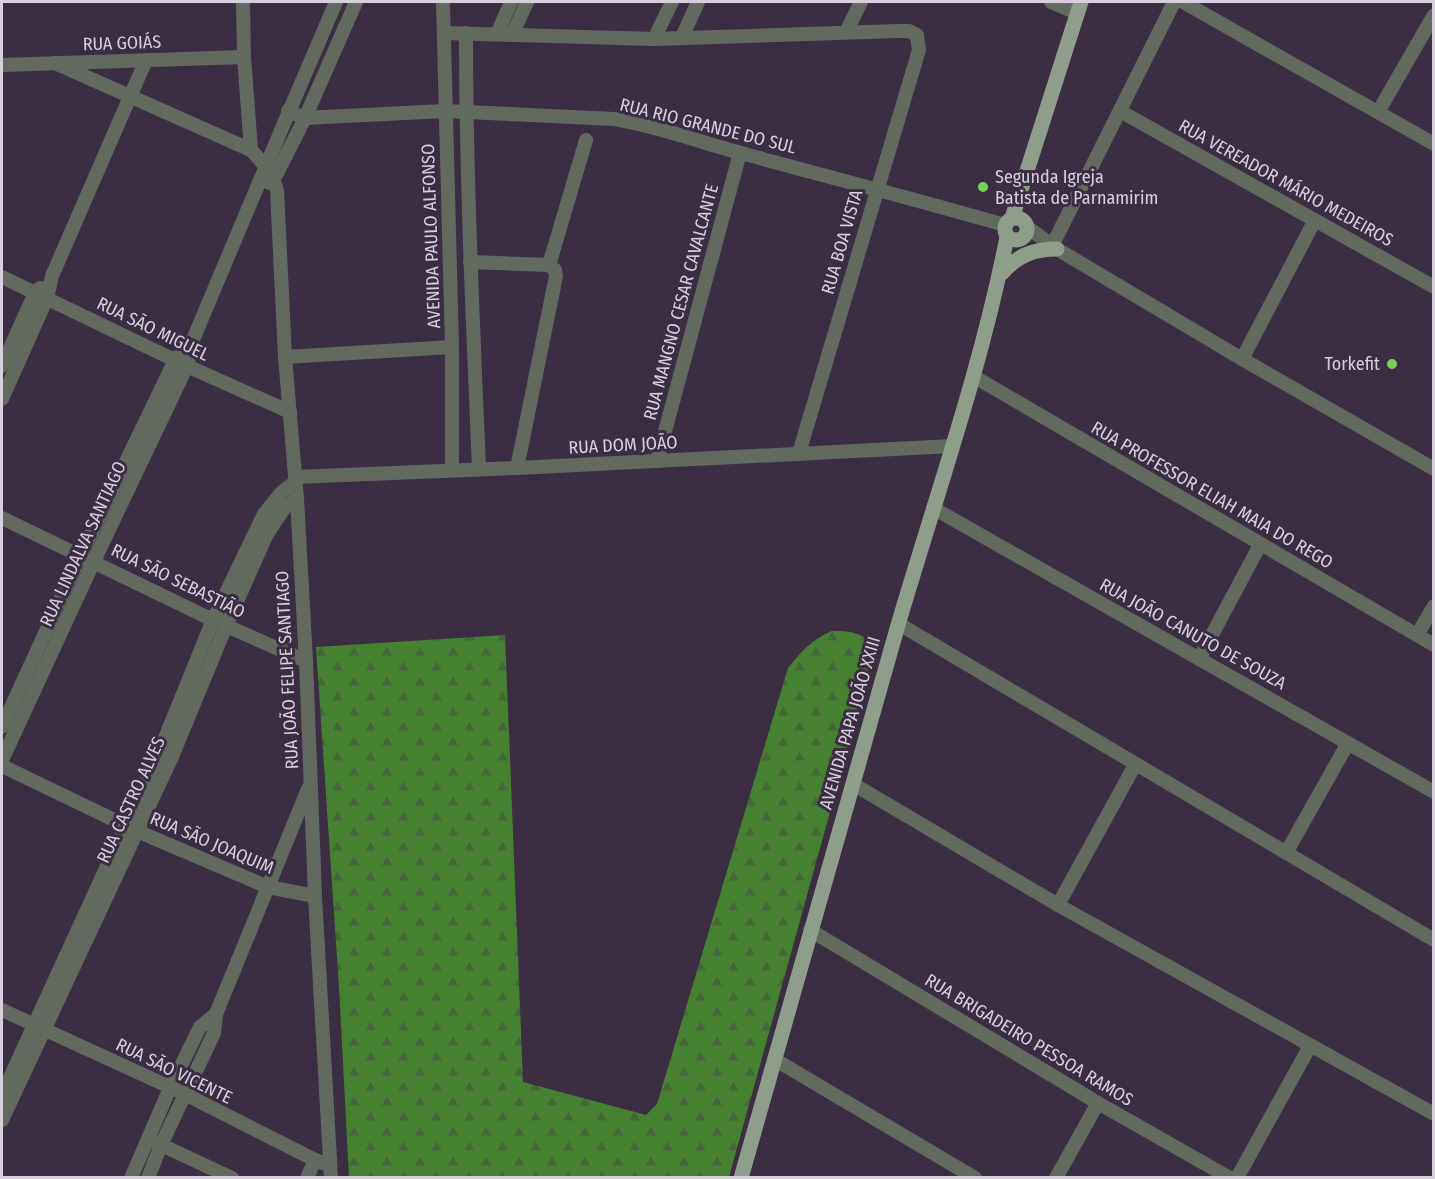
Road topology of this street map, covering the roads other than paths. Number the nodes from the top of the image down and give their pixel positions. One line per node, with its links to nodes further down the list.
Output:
1 (243, 2): 22 (street)
2 (336, 2): 27 (street, RUA LINDALVA SANTIAGO)
3 (356, 2): 32 (street, RUA LINDALVA SANTIAGO)
4 (443, 2): 16 (street, AVENIDA PAULO ALFONSO)
5 (511, 2): 18 (street)
6 (527, 2): 19 (street)
7 (672, 2): 21 (street)
8 (698, 2): 20 (street)
9 (861, 2): 15 (street)
10 (1051, 2): 13 (street)
11 (1174, 2): 30 (street)
12 (1183, 2): 31 (street)
13 (1079, 7): 42 (main road, AVENIDA PAPA JOÃO XXIII)
14 (1434, 15): 31 (street)
15 (846, 32): 20 (street); 39 (street, RUA BOA VISTA)
16 (444, 33): 17 (street); 28 (street, AVENIDA PAULO ALFONSO)
17 (466, 33): 18 (street); 29 (street)
18 (497, 34): 19 (street)
19 (512, 35): 21 (street)
20 (682, 38): 21 (street)
21 (654, 39)
22 (244, 57): 23 (street, RUA GOIÁS); 35 (street)
23 (146, 60): 24 (street, RUA GOIÁS); 26 (street)
24 (55, 63): 25 (street, RUA GOIÁS); 26 (street)
25 (2, 65)
26 (131, 96): 35 (street); 49 (street)
27 (288, 111): 32 (street, RUA RIO GRANDE DO SUL); 37 (street, RUA LINDALVA SANTIAGO)
28 (445, 111): 29 (street, RUA RIO GRANDE DO SUL); 32 (street, RUA RIO GRANDE DO SUL); 50 (street, AVENIDA PAULO ALFONSO)
29 (466, 111): 36 (street, RUA RIO GRANDE DO SUL); 44 (street)
30 (1120, 111): 41 (street, RUA VEREADOR MÁRIO MEDEIROS); 43 (street)
31 (1378, 112): 34 (street)
32 (305, 118): 38 (street, RUA LINDALVA SANTIAGO)
33 (586, 140): 45 (street)
34 (1434, 144)
35 (251, 150): 37 (street, RUA JOÃO FELIPE SANTIAGO)
36 (740, 153): 39 (street, RUA RIO GRANDE DO SUL); 60 (street, RUA MANGNO CESAR CAVALCANTE)
37 (265, 164): 38 (street, RUA JOÃO FELIPE SANTIAGO); 40 (street, RUA LINDALVA SANTIAGO)
38 (274, 178): 40 (street, RUA LINDALVA SANTIAGO); 51 (street, RUA JOÃO FELIPE SANTIAGO)
39 (877, 188): 42 (street, RUA RIO GRANDE DO SUL); 59 (street, RUA BOA VISTA)
40 (255, 196): 53 (street, RUA LINDALVA SANTIAGO)
41 (1315, 220): 48 (street, RUA VEREADOR MÁRIO MEDEIROS); 52 (street)
42 (1017, 229): 43 (street, RUA RIO GRANDE DO SUL); 47 (main road, AVENIDA PAPA JOÃO XXIII)
43 (1054, 247): 47 (main road); 52 (street, RUA RIO GRANDE DO SUL)
44 (470, 262): 45 (street); 62 (street)
45 (549, 266): 61 (street)
46 (2, 277): 49 (street, RUA SÃO MIGUEL)
47 (1000, 277): 55 (main road, AVENIDA PAPA JOÃO XXIII)
48 (1434, 287)
49 (41, 296): 53 (street, RUA SÃO MIGUEL); 54 (street); 56 (street)
50 (452, 347): 51 (street); 64 (street, AVENIDA PAULO ALFONSO)
51 (285, 357): 57 (street, RUA JOÃO FELIPE SANTIAGO)
52 (1242, 358): 63 (street, RUA RIO GRANDE DO SUL)
53 (181, 363): 57 (street, RUA SÃO MIGUEL); 70 (street, RUA LINDALVA SANTIAGO)
54 (2, 366)
55 (973, 376): 58 (main road, AVENIDA PAPA JOÃO XXIII); 69 (street, RUA PROFESSOR ELIAH MAIA DO REGO)
56 (2, 399)
57 (290, 412): 65 (street, RUA JOÃO FELIPE SANTIAGO)
58 (953, 446): 59 (street, RUA DOM JOÃO); 67 (main road, AVENIDA PAPA JOÃO XXIII)
59 (799, 453): 60 (street, RUA DOM JOÃO)
60 (657, 461): 61 (street, RUA DOM JOÃO)
61 (517, 468): 62 (street, RUA DOM JOÃO)
62 (479, 469): 64 (street, RUA DOM JOÃO)
63 (1434, 469)
64 (452, 470): 65 (street, RUA DOM JOÃO)
65 (295, 479): 66 (street, RUA JOÃO FELIPE SANTIAGO); 72 (street, RUA CASTRO ALVES)
66 (297, 499): 72 (street, RUA CASTRO ALVES); 77 (street, RUA JOÃO FELIPE SANTIAGO)
67 (933, 508): 73 (main road, AVENIDA PAPA JOÃO XXIII); 76 (street, RUA JOÃO CANUTO DE SOUZA)
68 (2, 518): 70 (street, RUA SÃO SEBASTIÃO)
69 (1260, 545): 74 (street, RUA PROFESSOR ELIAH MAIA DO REGO); 76 (street)
70 (87, 558): 72 (street, RUA SÃO SEBASTIÃO); 78 (street, RUA LINDALVA SANTIAGO); 80 (street, RUA LINDALVA SANTIAGO)
71 (1434, 606): 74 (street)
72 (220, 623): 77 (street, RUA SÃO SEBASTIÃO); 86 (street, RUA CASTRO ALVES)
73 (899, 624): 81 (street); 84 (main road, AVENIDA PAPA JOÃO XXIII)
74 (1417, 635): 75 (street, RUA PROFESSOR ELIAH MAIA DO REGO)
75 (1434, 645)
76 (1199, 659): 79 (street, RUA JOÃO CANUTO DE SOUZA)
77 (306, 661): 83 (street, RUA JOÃO FELIPE SANTIAGO)
78 (2, 727)
79 (1348, 743): 85 (street, RUA JOÃO CANUTO DE SOUZA); 87 (street)
80 (2, 760)
81 (1135, 765): 87 (street); 90 (street)
82 (2, 766): 86 (street, RUA SÃO JOAQUIM)
83 (310, 783): 88 (street); 89 (street, RUA JOÃO FELIPE SANTIAGO)
84 (852, 784): 90 (street); 91 (main road, AVENIDA PAPA JOÃO XXIII)
85 (1434, 792)
86 (132, 828): 88 (street, RUA SÃO JOAQUIM); 95 (street, RUA CASTRO ALVES)
87 (1286, 853): 92 (street)
88 (268, 887): 89 (street, RUA SÃO JOAQUIM); 94 (street)
89 (315, 896): 107 (street, RUA JOÃO FELIPE SANTIAGO)
90 (1058, 906): 96 (street)
91 (810, 930): 97 (main road, AVENIDA PAPA JOÃO XXIII); 101 (street, RUA BRIGADEIRO PESSOA RAMOS)
92 (1434, 940)
93 (2, 1010): 95 (street, RUA SÃO VICENTE)
94 (216, 1014): 98 (street); 99 (street)
95 (38, 1027): 98 (street, RUA SÃO VICENTE); 100 (street, RUA CASTRO ALVES)
96 (1310, 1046): 102 (street); 116 (street)
97 (774, 1059): 112 (main road, AVENIDA PAPA JOÃO XXIII); 113 (street)
98 (170, 1088): 99 (street, RUA SÃO VICENTE); 104 (street)
99 (185, 1094): 105 (street); 106 (street, RUA SÃO VICENTE)
100 (5, 1097): 103 (street, RUA CASTRO ALVES)
101 (1098, 1103): 114 (street); 115 (street, RUA BRIGADEIRO PESSOA RAMOS)
102 (1434, 1114)
103 (2, 1120)
104 (147, 1139): 105 (street); 108 (street)
105 (161, 1145): 109 (street); 110 (street)
106 (315, 1160): 107 (street, RUA SÃO VICENTE); 111 (street)
107 (330, 1172)
108 (131, 1178)
109 (148, 1178)
110 (232, 1178)
111 (307, 1178)
112 (741, 1178)
113 (975, 1178)
114 (1056, 1178)
115 (1230, 1178)
116 (1237, 1178)

